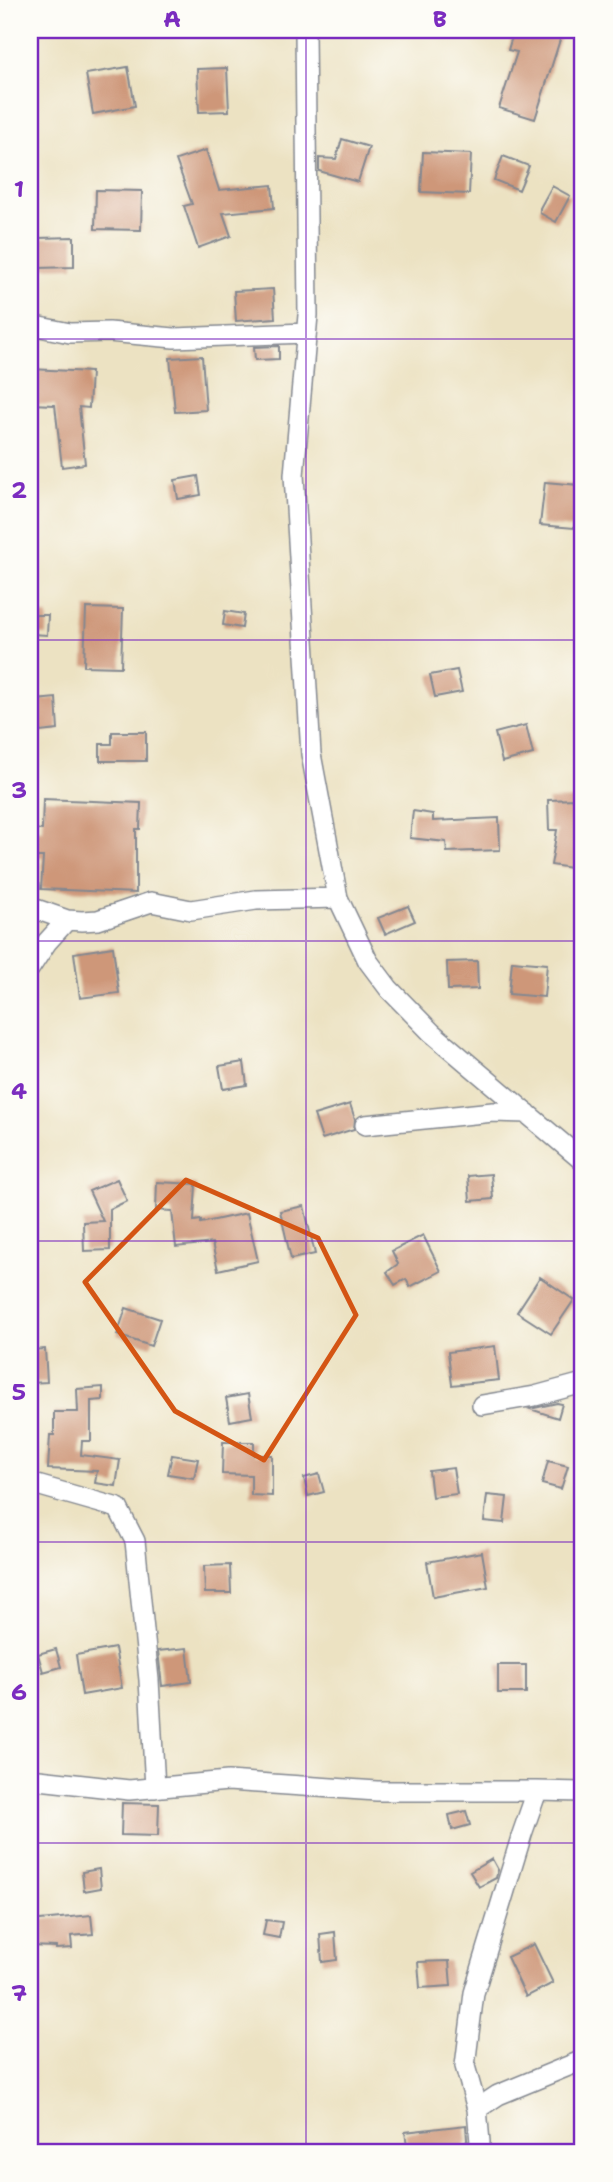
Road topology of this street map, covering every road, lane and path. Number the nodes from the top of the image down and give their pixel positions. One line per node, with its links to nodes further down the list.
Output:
1 (305, 30): 3 (street)
2 (30, 324): 3 (street)
3 (306, 333): 4 (street)
4 (338, 898): 6 (street); 8 (street)
5 (30, 907): 6 (street)
6 (67, 920): 7 (street)
7 (30, 968)
8 (527, 1113): 9 (street); 10 (street)
9 (365, 1125)
10 (583, 1161)
11 (583, 1383): 12 (street)
12 (482, 1405)
13 (30, 1483): 15 (street)
14 (30, 1779): 15 (street)
15 (155, 1788): 16 (street)
16 (537, 1791): 17 (street); 19 (street)
17 (583, 1792)
18 (583, 2060): 19 (street)
19 (477, 2109): 20 (street)
20 (474, 2152)

